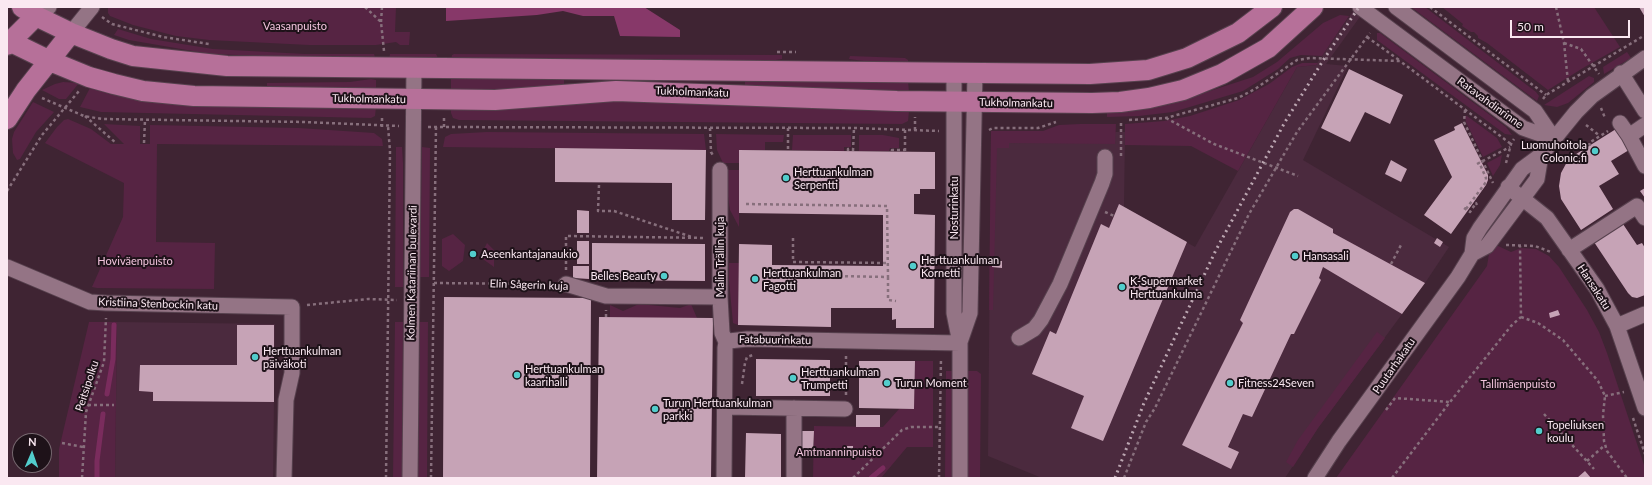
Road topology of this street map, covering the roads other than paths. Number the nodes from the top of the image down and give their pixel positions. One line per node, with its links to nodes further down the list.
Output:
1 (92, 7): 7 (street)
2 (1272, 7): 13 (main road, Tukholmankatu)
3 (1313, 7): 17 (main road, Tukholmankatu)
4 (1360, 7): 23 (street, Ratavahdinrinne)
5 (1396, 7): 23 (street, Ratavahdinrinne)
6 (36, 10): 7 (main road, Tukholmankatu); 8 (main road)
7 (71, 33): 10 (main road); 11 (main road, Tukholmankatu)
8 (8, 42): 10 (main road, Tukholmankatu)
9 (1645, 58): 14 (street, Puutarhakatu)
10 (50, 61): 15 (main road, Tukholmankatu); 19 (main road)
11 (414, 67): 12 (main road, Tukholmankatu); 15 (street, Kolmen Katariinan bulevardi)
12 (954, 73): 13 (main road, Tukholmankatu); 16 (street, Nosturinkatu)
13 (975, 73): 17 (street, Nosturinkatu)
14 (1621, 73): 18 (street); 23 (street, Puutarhakatu)
15 (414, 100): 16 (main road, Tukholmankatu); 46 (street, Kolmen Katariinan bulevardi)
16 (953, 102): 17 (main road, Tukholmankatu); 40 (street, Nosturinkatu)
17 (974, 102): 40 (street, Nosturinkatu)
18 (1645, 110)
19 (7, 119)
20 (1620, 123): 22 (street)
21 (1645, 125): 22 (street)
22 (1629, 136): 26 (street)
23 (1554, 139): 24 (street, Puutarhakatu)
24 (1541, 155): 28 (street, Puutarhakatu); 29 (street, Puutarhakatu)
25 (1105, 157): 38 (street)
26 (1645, 166)
27 (720, 170): 35 (street, Malin Trällin kuja)
28 (1502, 188): 29 (street, Hansakatu); 32 (street, Puutarhakatu)
29 (1522, 198): 31 (street, Hansakatu); 32 (street, Puutarhakatu)
30 (1645, 218): 31 (street)
31 (1569, 250): 37 (street, Hansakatu)
32 (1472, 254): 50 (street, Puutarhakatu)
33 (7, 267): 45 (street, Kristiina Stenbockin katu)
34 (566, 284): 35 (street, Elin Sågerin kuja)
35 (720, 297): 39 (street, Malin Trällin kuja)
36 (1645, 314): 37 (street)
37 (1617, 326): 44 (street, Hansakatu)
38 (1019, 338)
39 (726, 342): 40 (street, Fatabuurinkatu); 41 (street, Fatabuurinkatu)
40 (960, 343): 49 (street, Nosturinkatu)
41 (724, 407): 42 (street); 47 (street, Fatabuurinkatu)
42 (794, 408): 43 (street); 48 (street)
43 (845, 409)
44 (1638, 410)
45 (284, 478)
46 (410, 478)
47 (724, 478)
48 (794, 478)
49 (960, 478)
50 (1315, 478)

